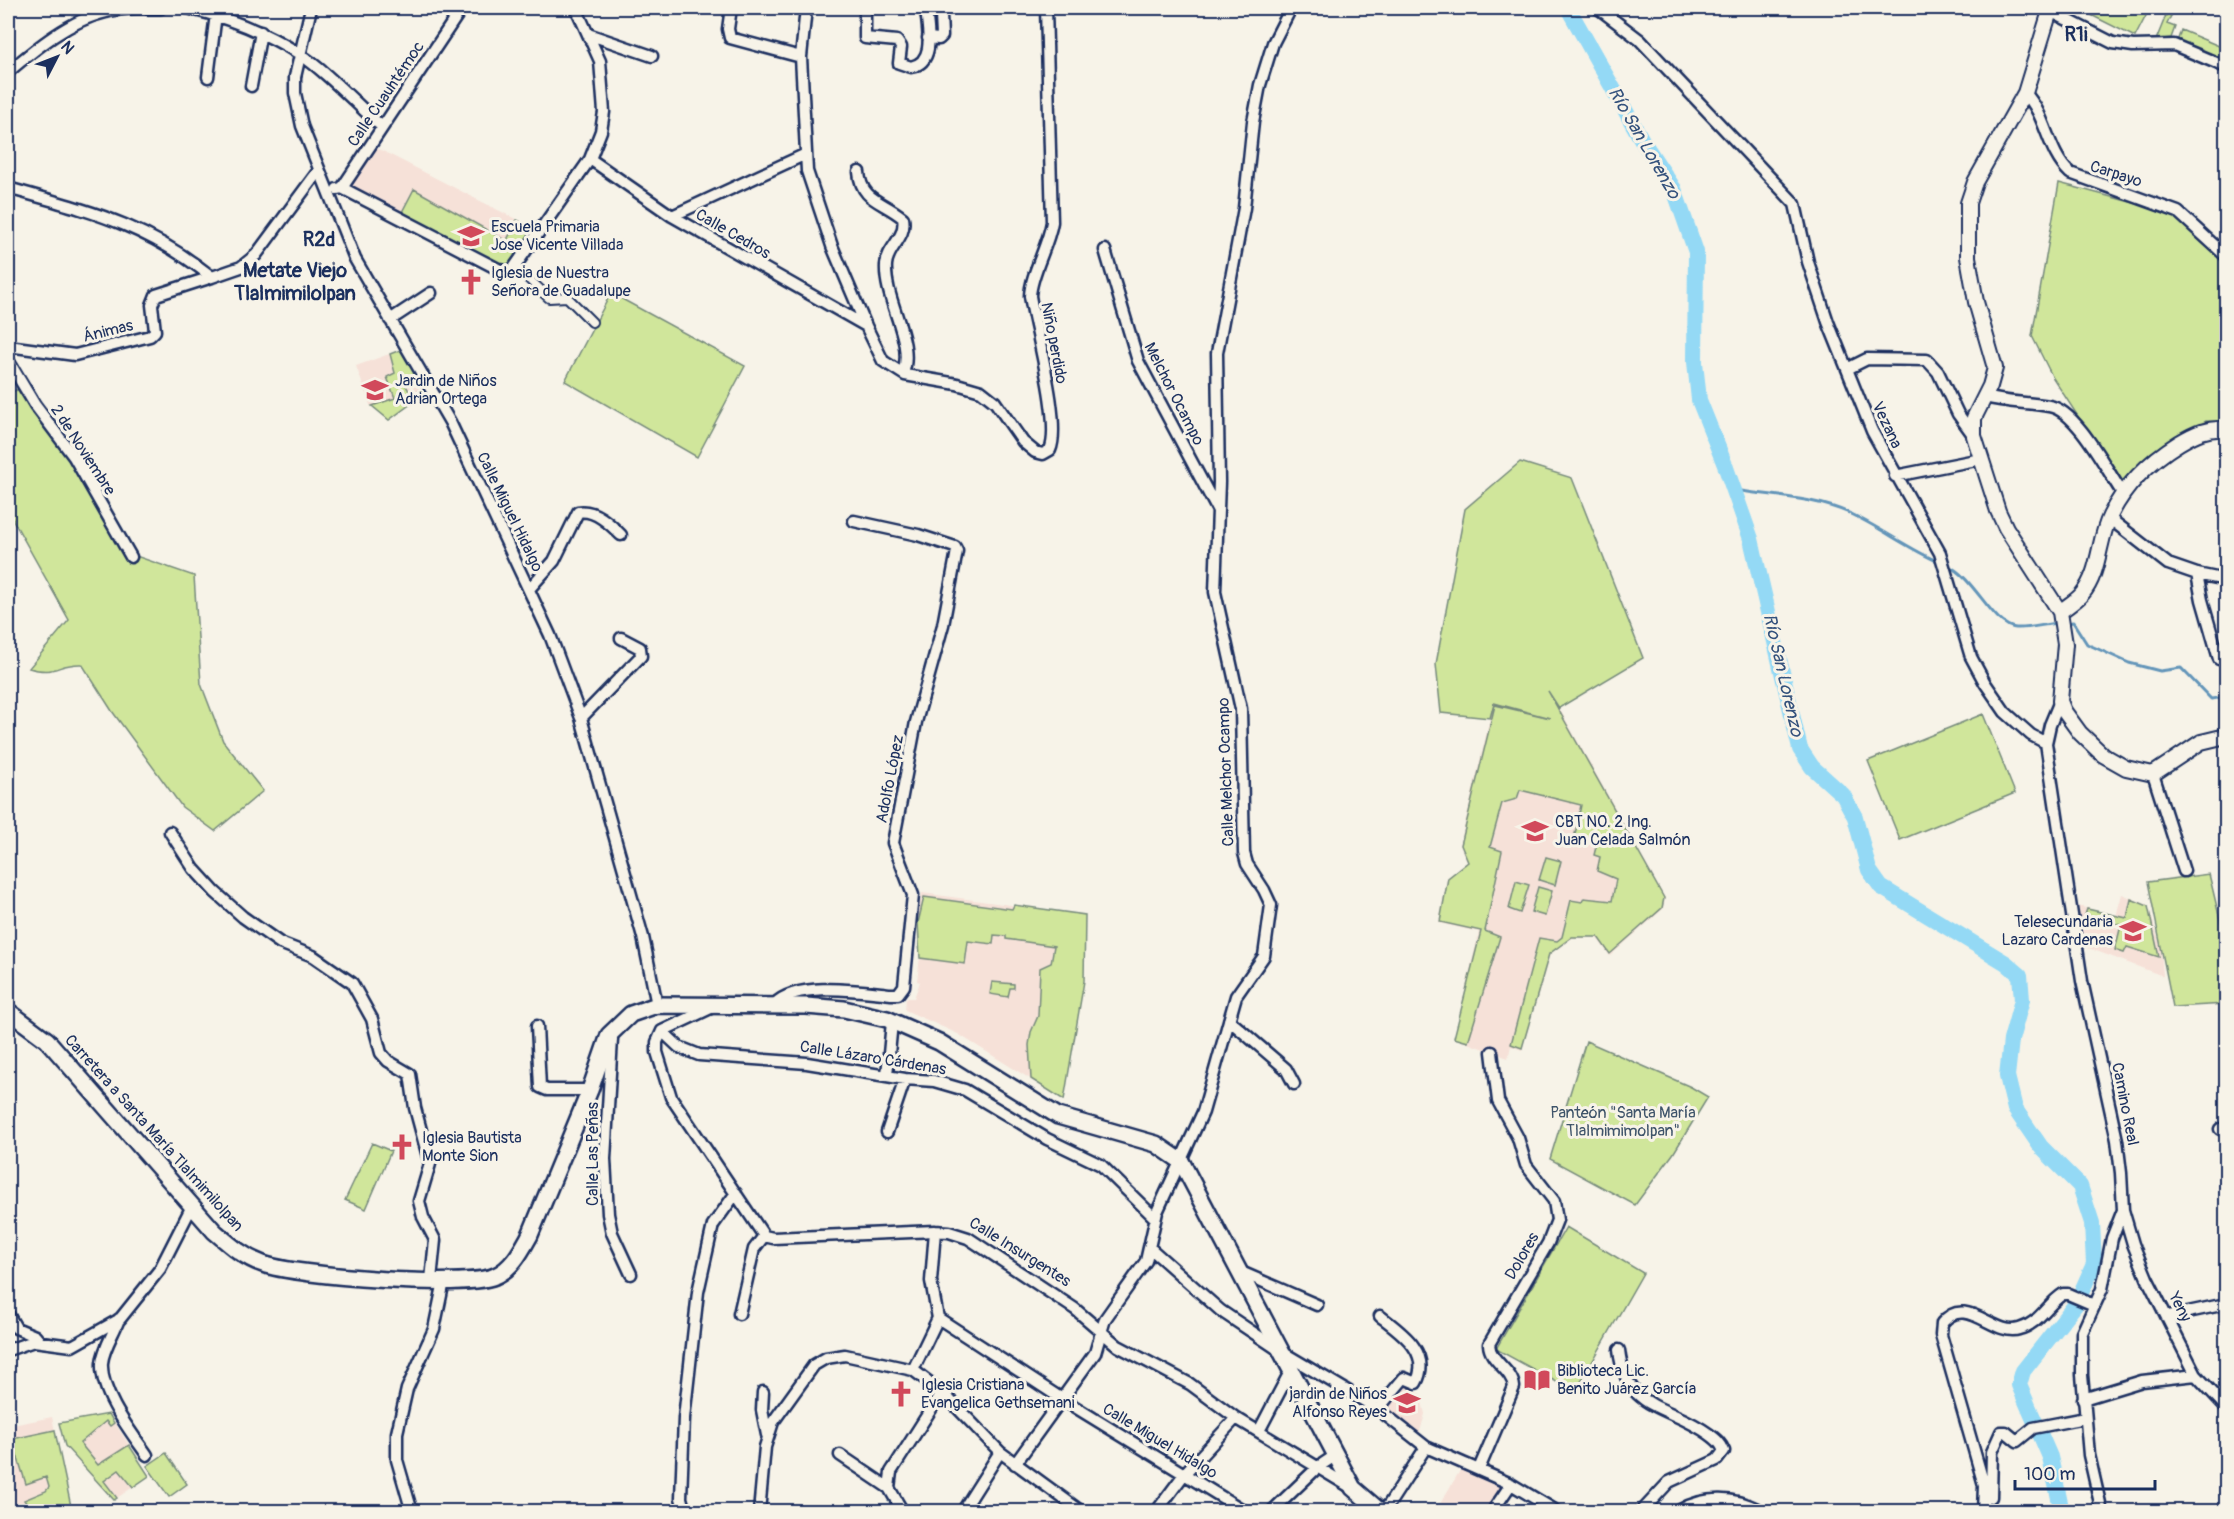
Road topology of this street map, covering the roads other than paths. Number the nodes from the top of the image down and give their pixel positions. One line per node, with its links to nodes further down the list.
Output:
1 (161, 8): 23 (street)
2 (187, 8): 15 (street)
3 (311, 8): 19 (street, Calle Miguel Hidalgo)
4 (462, 8): 27 (street, Calle Cuauhtémoc)
5 (576, 8): 17 (street)
6 (731, 8): 21 (street)
7 (806, 8): 21 (street)
8 (865, 8): 18 (street)
9 (926, 8): 18 (street)
10 (951, 8): 18 (street)
11 (1046, 8): 47 (street, Niño perdido)
12 (1291, 8): 54 (street, Calle Melchor Ocampo)
13 (1598, 8): 46 (street, Vezana)
14 (2048, 9): 22 (street); 26 (street)
15 (216, 14): 16 (street); 24 (street)
16 (261, 32): 19 (street); 25 (street)
17 (588, 34): 20 (street); 29 (street)
18 (927, 38)
19 (300, 54): 27 (street); 30 (street, Calle Miguel Hidalgo)
20 (652, 56)
21 (801, 57): 28 (street)
22 (2226, 67)
23 (8, 72)
24 (208, 77)
25 (251, 86)
26 (2025, 93): 37 (street, Carpayo); 48 (street)
27 (381, 126): 33 (street, Calle Cuauhtémoc)
28 (806, 154): 35 (street); 43 (street)
29 (590, 159): 35 (street, Calle Cedros); 38 (street)
30 (319, 170): 34 (street, Calle Miguel Hidalgo); 39 (street)
31 (859, 172): 47 (street)
32 (8, 188): 39 (street)
33 (342, 188): 34 (street); 38 (street)
34 (330, 191): 41 (street, Calle Miguel Hidalgo)
35 (672, 216): 43 (street, Calle Cedros)
36 (1105, 250): 54 (street, Melchor Ocampo)
37 (2226, 256)
38 (514, 269): 42 (street)
39 (212, 276): 44 (street, Ánimas)
40 (431, 293): 41 (street)
41 (390, 321): 61 (street, Calle Miguel Hidalgo)
42 (592, 322)
43 (866, 326): 47 (street, Niño perdido)
44 (8, 346)
45 (8, 360): 58 (street, 2 de Noviembre)
46 (1847, 369): 50 (street); 52 (street, Vezana)
47 (903, 373)
48 (1985, 397): 50 (street); 53 (street)
49 (2226, 429): 53 (street)
50 (1974, 436): 51 (street)
51 (1981, 459): 52 (street); 62 (street)
52 (1895, 476): 68 (street, Vezana)
53 (2123, 494): 55 (street)
54 (1218, 511): 76 (street, Calle Melchor Ocampo)
55 (2109, 518): 59 (street); 62 (street)
56 (854, 521): 72 (street, Adolfo López)
57 (621, 535): 61 (street)
58 (131, 557)
59 (2197, 574): 60 (street); 64 (street)
60 (2226, 580)
61 (530, 588): 66 (street, Calle Miguel Hidalgo)
62 (2061, 615): 65 (street)
63 (621, 638): 66 (street)
64 (2218, 658)
65 (2060, 701): 68 (street, Camino Real); 69 (street)
66 (581, 718): 73 (street, Calle Miguel Hidalgo)
67 (2226, 736): 69 (street)
68 (2046, 743): 90 (street, Camino Real)
69 (2153, 774): 71 (street)
70 (170, 832): 97 (street)
71 (2184, 871)
72 (775, 1004): 74 (main road, Carretera a Santa María Tlalmimilolpan); 77 (main road, Carretera a Santa María Tlalmimilolpan)
73 (657, 1005): 74 (main road, Carretera a Santa María Tlalmimilolpan); 79 (main road, Carretera a Santa María Tlalmimilolpan)
74 (716, 1006): 80 (street)
75 (8, 1011): 89 (main road, Carretera a Santa María Tlalmimilolpan)
76 (1229, 1020): 84 (street); 87 (street, Calle Melchor Ocampo)
77 (892, 1022): 82 (street); 87 (main road, Carretera a Santa María Tlalmimilolpan)
78 (537, 1026): 85 (street)
79 (613, 1030): 85 (main road, Carretera a Santa María Tlalmimilolpan); 96 (street, Calle Las Peñas)
80 (662, 1031): 82 (street, Calle Lázaro Cárdenas); 88 (street)
81 (1492, 1052): 132 (street, Dolores)
82 (887, 1075): 83 (street, Calle Lázaro Cárdenas)
83 (905, 1079): 86 (street); 91 (street, Calle Lázaro Cárdenas)
84 (1294, 1084)
85 (590, 1090): 97 (main road, Carretera a Santa María Tlalmimilolpan)
86 (887, 1132)
87 (1181, 1161): 91 (street, Calle Melchor Ocampo); 95 (main road, Carretera a Santa María Tlalmimilolpan)
88 (736, 1192): 93 (street); 138 (street)
89 (192, 1206): 97 (main road, Carretera a Santa María Tlalmimilolpan); 106 (street)
90 (2123, 1210): 100 (street, Camino Real); 104 (street, Yeny)
91 (1155, 1218): 94 (street, Calle Melchor Ocampo)
92 (935, 1232): 93 (street, Calle Insurgentes); 105 (street); 107 (street, Calle Insurgentes)
93 (764, 1236): 102 (street)
94 (1150, 1248): 107 (street, Calle Melchor Ocampo); 111 (street)
95 (1241, 1272): 99 (street); 111 (main road, Carretera a Santa María Tlalmimilolpan)
96 (631, 1274)
97 (437, 1280): 137 (street)
98 (2226, 1304): 104 (street)
99 (1317, 1305)
100 (2094, 1305): 118 (street, Camino Real); 152 (street)
101 (8, 1314): 108 (street)
102 (739, 1314)
103 (1380, 1316): 120 (street)
104 (2169, 1316): 114 (street, Yeny)
105 (938, 1318): 112 (street); 117 (street, Calle Miguel Hidalgo)
106 (120, 1319): 108 (street); 127 (street)
107 (1101, 1332): 117 (street, Calle Melchor Ocampo); 121 (street, Calle Insurgentes)
108 (40, 1342): 109 (street)
109 (8, 1350)
110 (1619, 1350): 149 (street)
111 (1282, 1352): 113 (main road, Carretera a Santa María Tlalmimilolpan); 120 (street)
112 (913, 1370): 116 (street); 124 (street)
113 (1292, 1370): 123 (street); 129 (main road, Carretera a Santa María Tlalmimilolpan)
114 (2196, 1375): 118 (street); 119 (street, Yeny)
115 (763, 1392): 124 (street)
116 (942, 1392): 126 (street); 135 (street)
117 (1062, 1399): 130 (street, Calle Melchor Ocampo); 133 (street, Calle Miguel Hidalgo)
118 (2083, 1399): 122 (street, Camino Real)
119 (2226, 1407)
120 (1378, 1409): 125 (street)
121 (1236, 1418): 123 (street, Calle Insurgentes); 133 (street)
122 (2085, 1418): 153 (street); 154 (street, Camino Real)
123 (1259, 1431): 131 (street, Calle Insurgentes)
124 (768, 1435): 139 (street)
125 (1426, 1447): 132 (street); 146 (street)
126 (1000, 1452): 130 (street); 141 (street)
127 (147, 1455)
128 (840, 1455): 135 (street)
129 (1336, 1455): 131 (street); 136 (main road, Carretera a Santa María Tlalmimilolpan)
130 (1015, 1464): 142 (street)
131 (1318, 1467): 136 (street, Calle Insurgentes); 145 (street)
132 (1479, 1469): 134 (street)
133 (1185, 1473): 143 (street); 144 (street, Calle Miguel Hidalgo)
134 (1511, 1484): 147 (street); 148 (street)
135 (889, 1488): 140 (street)
136 (1353, 1488): 146 (main road, Calle Insurgentes)
137 (412, 1512)
138 (685, 1512)
139 (759, 1512)
140 (903, 1512)
141 (962, 1512)
142 (1082, 1512)
143 (1156, 1512)
144 (1246, 1512)
145 (1271, 1512)
146 (1383, 1512)
147 (1492, 1512)
148 (1558, 1512)
149 (1641, 1512)
150 (1682, 1512): 151 (main road)
151 (1758, 1512)
152 (1983, 1512)
153 (1988, 1512)
154 (2102, 1512)

